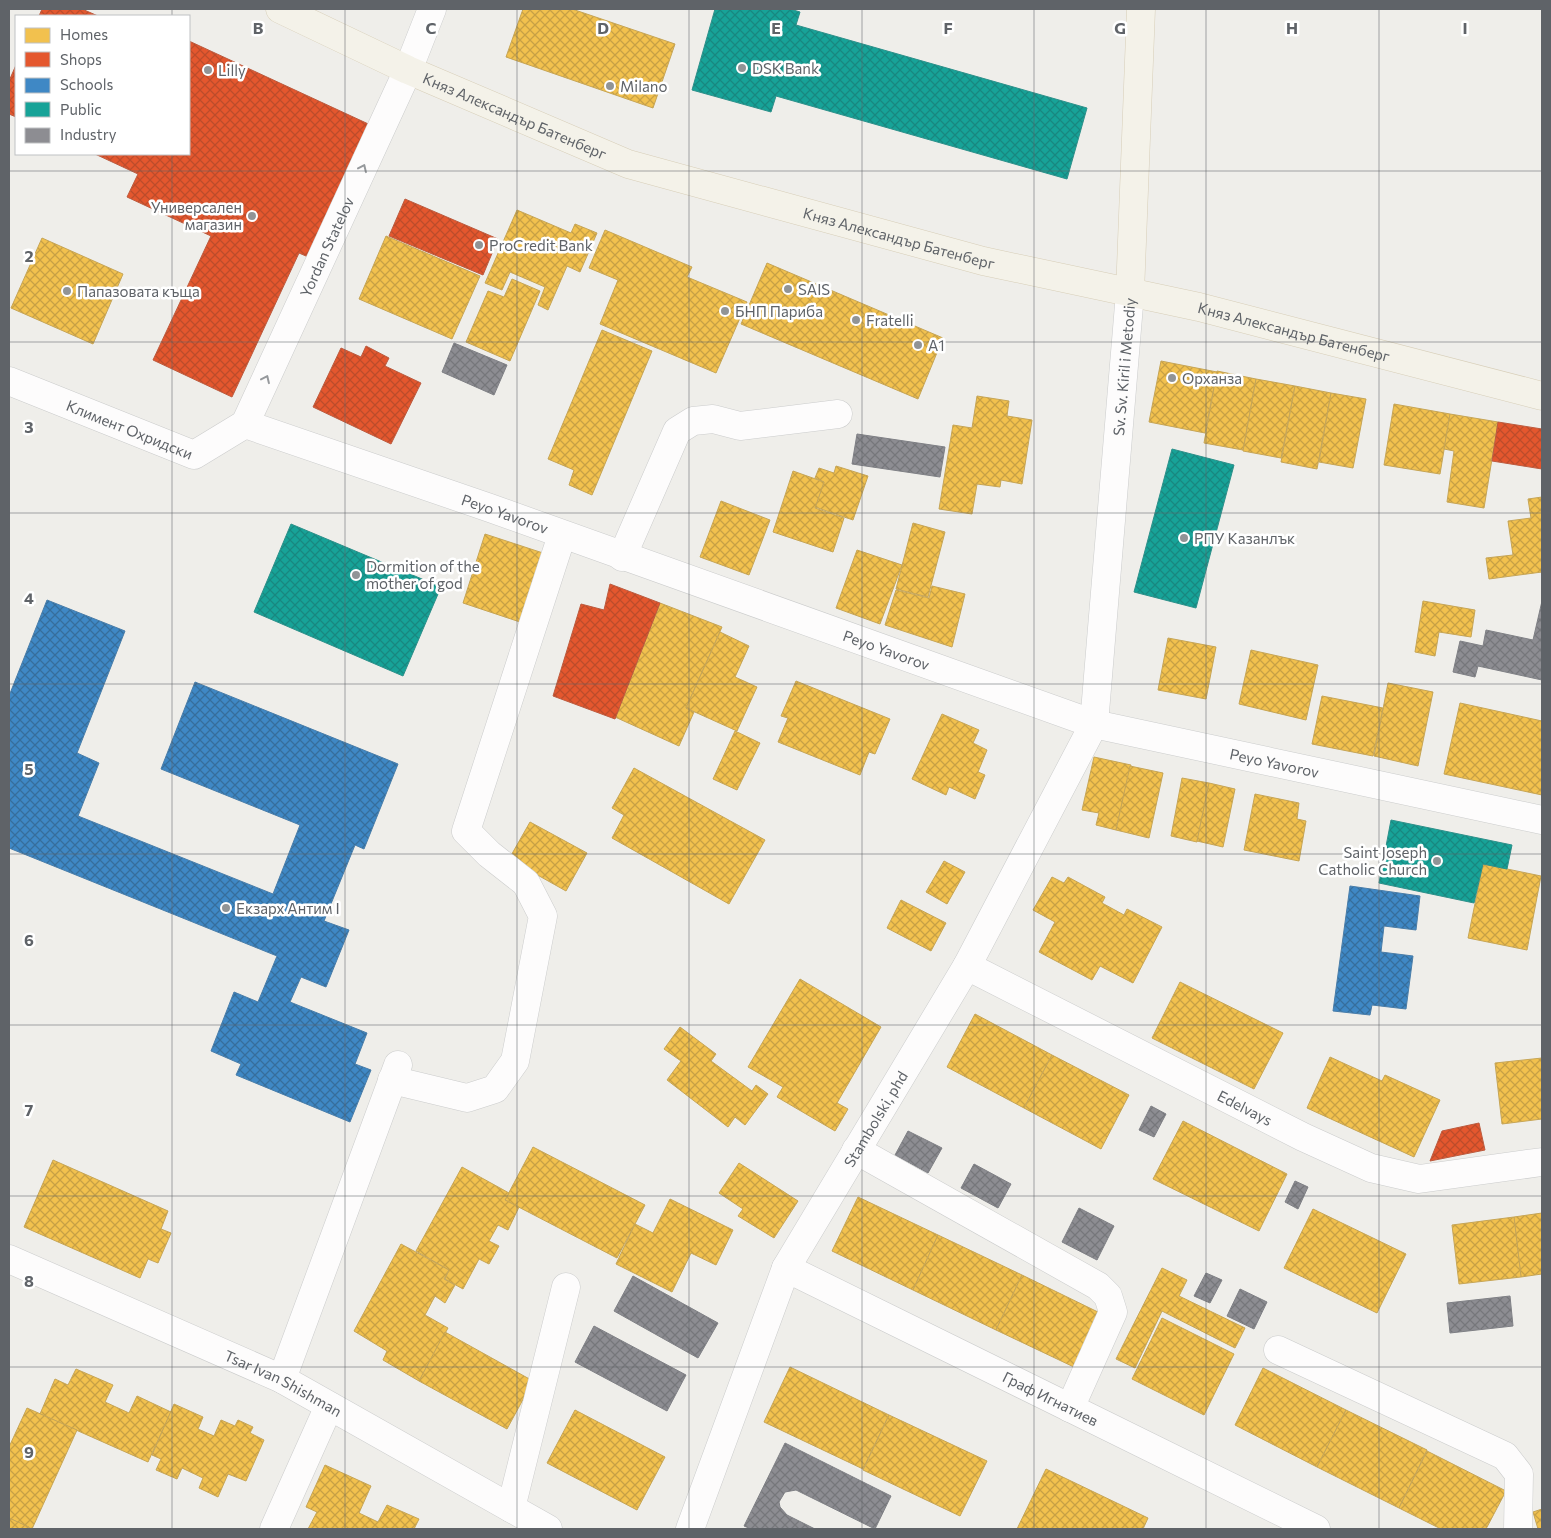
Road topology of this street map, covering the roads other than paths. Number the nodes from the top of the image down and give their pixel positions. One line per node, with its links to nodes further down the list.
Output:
1 (280, 9): 4 (main road, Княз Александър Батенберг)
2 (432, 9): 4 (street, Yordan Statelov)
3 (1141, 9): 5 (main road, Sv. Sv. Kiril i Metodiy)
4 (408, 70): 5 (main road, Княз Александър Батенберг); 9 (street, Yordan Statelov, one-way to 4)
5 (1130, 293): 7 (main road, Княз Александър Батенберг); 12 (street, Sv. Sv. Kiril i Metodiy)
6 (9, 380): 9 (street, Климент Охридски)
7 (1542, 396)
8 (838, 414): 11 (street)
9 (245, 424): 10 (street, Peyo Yavorov)
10 (562, 535): 11 (street, Peyo Yavorov); 21 (street)
11 (622, 557): 12 (street, Peyo Yavorov)
12 (1094, 724): 13 (street, Peyo Yavorov); 14 (street, Stambolski, phd)
13 (1542, 820)
14 (967, 966): 15 (street, Stambolski, phd); 16 (street, Edelvays)
15 (856, 1150): 18 (street, Stambolski, phd); 23 (street)
16 (1542, 1162)
17 (9, 1259): 21 (street, Tsar Ivan Shishman)
18 (786, 1268): 23 (street, Граф Игнатиев); 27 (street, Stambolski, phd)
19 (566, 1287): 24 (street)
20 (1278, 1350): 29 (street)
21 (282, 1379): 22 (street, Tsar Ivan Shishman)
22 (329, 1406): 24 (street, Tsar Ivan Shishman); 25 (street)
23 (1070, 1408): 28 (street, Граф Игнатиев)
24 (511, 1508): 26 (street, Tsar Ivan Shishman)
25 (274, 1529)
26 (548, 1529)
27 (690, 1529)
28 (1316, 1529)
29 (1518, 1529)

